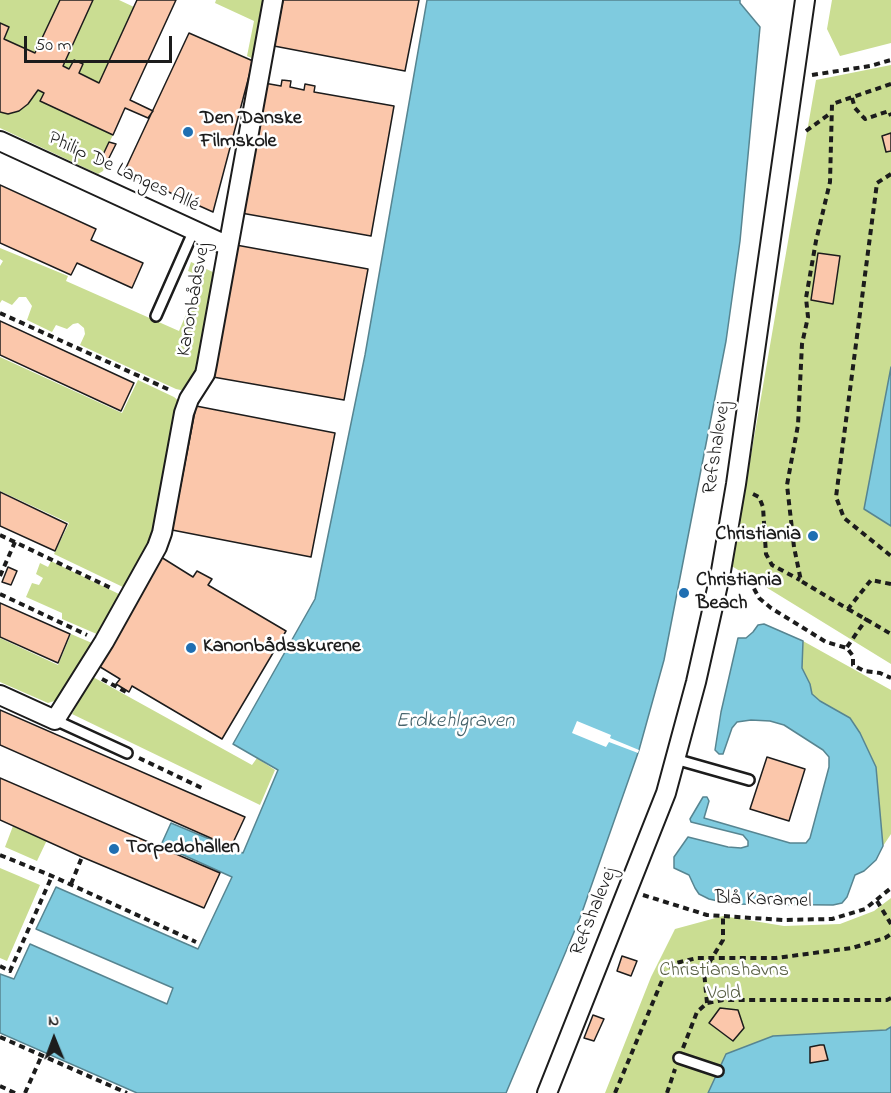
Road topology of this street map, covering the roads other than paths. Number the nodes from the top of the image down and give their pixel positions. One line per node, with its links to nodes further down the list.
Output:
1 (273, 0): 5 (street, Kanonbådsvej)
2 (805, 0): 10 (street, Refshalevej)
3 (0, 141): 4 (street, Philip De Langes Allé)
4 (194, 230): 5 (street, Philip De Langes Allé); 6 (lane)
5 (228, 246): 8 (street, Kanonbådsvej)
6 (156, 316)
7 (0, 695): 8 (street)
8 (55, 720): 9 (lane)
9 (127, 753)
10 (675, 759): 11 (lane); 14 (street, Refshalevej)
11 (749, 780)
12 (679, 1058): 13 (lane)
13 (718, 1071)
14 (547, 1093)

